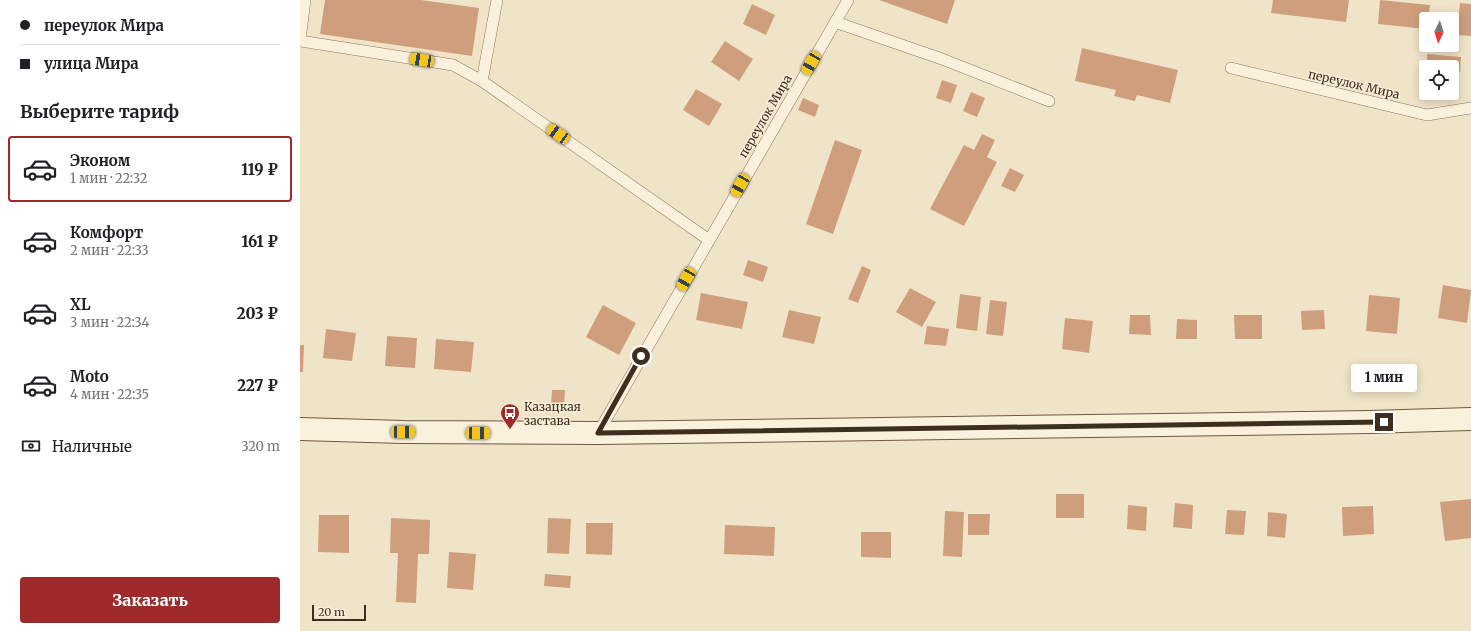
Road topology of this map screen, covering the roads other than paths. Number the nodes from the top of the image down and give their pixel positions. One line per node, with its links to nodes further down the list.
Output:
1 (305, 0): 5 (lane)
2 (497, 0): 7 (lane)
3 (848, 0): 4 (lane, переулок Мира)
4 (835, 22): 8 (lane); 10 (lane, переулок Мира)
5 (300, 41): 7 (lane)
6 (1231, 68): 9 (lane, переулок Мира)
7 (482, 81): 10 (lane)
8 (1049, 101)
9 (1471, 108)
10 (709, 240): 13 (lane, переулок Мира)
11 (1471, 420): 13 (main road)
12 (300, 429): 13 (main road)
13 (598, 433)

